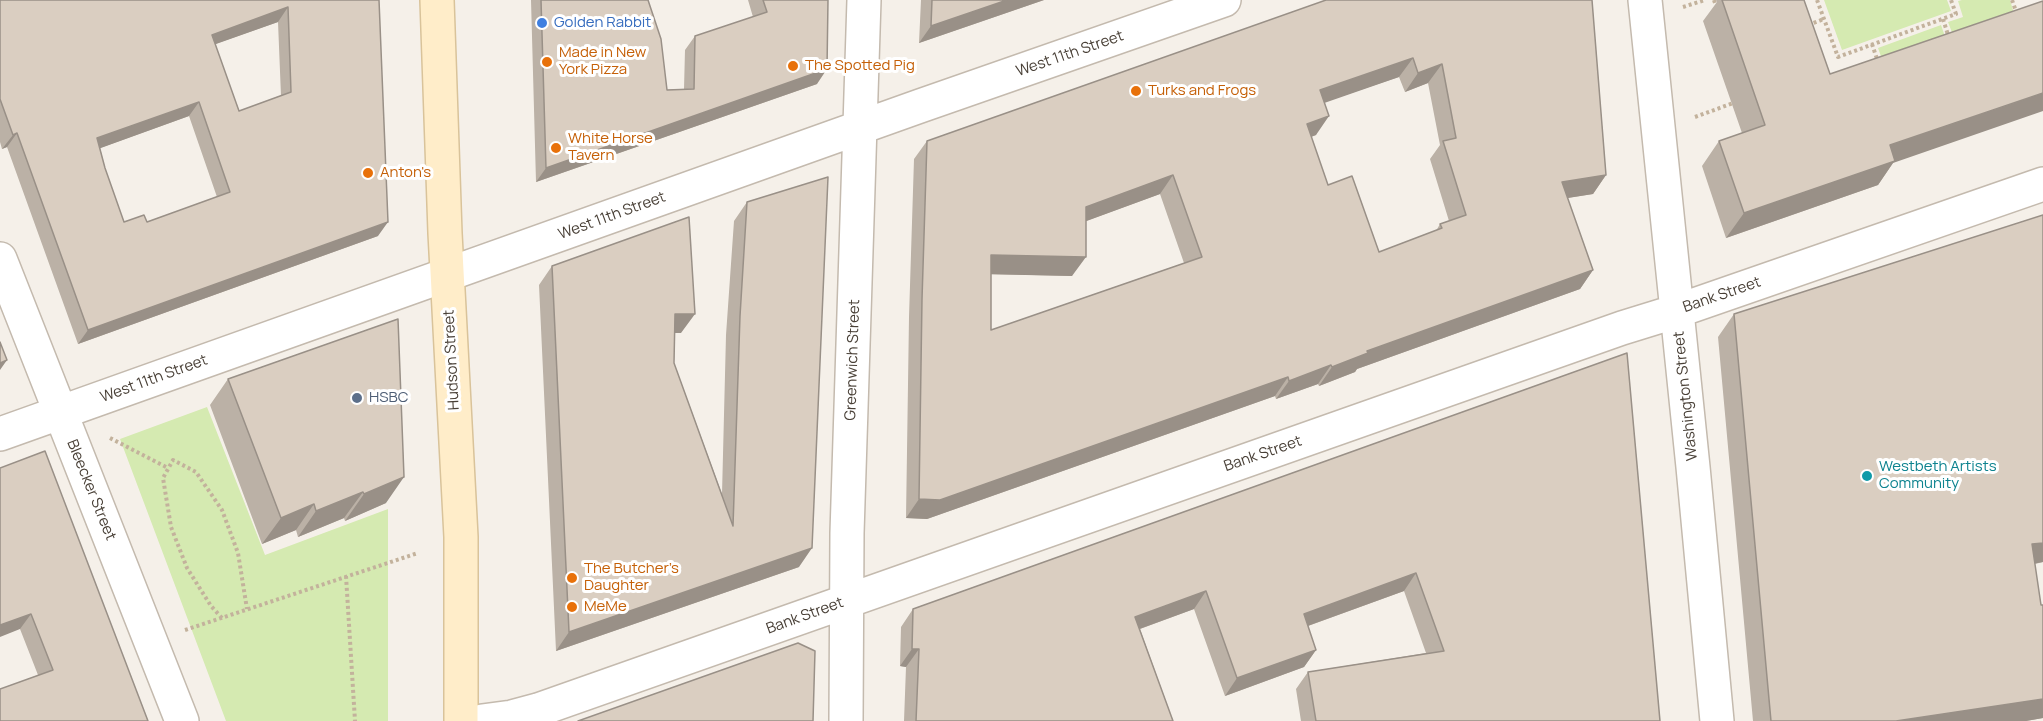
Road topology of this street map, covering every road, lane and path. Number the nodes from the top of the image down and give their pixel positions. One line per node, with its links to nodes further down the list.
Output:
1 (437, 0): 24 (main road, Hudson Street)
2 (864, 0): 21 (street, Greenwich Street)
3 (1224, 0): 21 (street, West 11th Street)
4 (1645, 0): 25 (street, Washington Street)
5 (1705, 0): 10 (path)
6 (1714, 0): 11 (path)
7 (1817, 0): 13 (path)
8 (1951, 0): 14 (path)
9 (2012, 0): 12 (path)
10 (1679, 9)
11 (1718, 12)
12 (2018, 17)
13 (1824, 19): 15 (path); 17 (path)
14 (1943, 19): 16 (path); 17 (path)
15 (1805, 26)
16 (1950, 39)
17 (1872, 44): 18 (path)
18 (1879, 64)
19 (1743, 99): 20 (path)
20 (1689, 119)
21 (859, 128): 24 (street, West 11th Street); 32 (street, Greenwich Street)
22 (2043, 184): 25 (street, Bank Street)
23 (0, 259): 26 (street, Bleecker Street)
24 (449, 274): 26 (street, West 11th Street); 38 (main road, Hudson Street)
25 (1677, 311): 32 (street, Bank Street); 41 (street, Washington Street)
26 (60, 412): 27 (street, West 11th Street); 35 (street, Bleecker Street)
27 (0, 434)
28 (102, 434): 29 (path)
29 (168, 468): 33 (path); 34 (path)
30 (418, 553): 31 (path)
31 (346, 576): 33 (path); 37 (path)
32 (847, 601): 39 (street, Bank Street); 40 (street, Greenwich Street)
33 (247, 609): 34 (path)
34 (222, 618): 35 (path)
35 (151, 641): 36 (street, Bleecker Street)
36 (182, 721)
37 (355, 721)
38 (460, 721)
39 (482, 721)
40 (846, 721)
41 (1717, 721)

